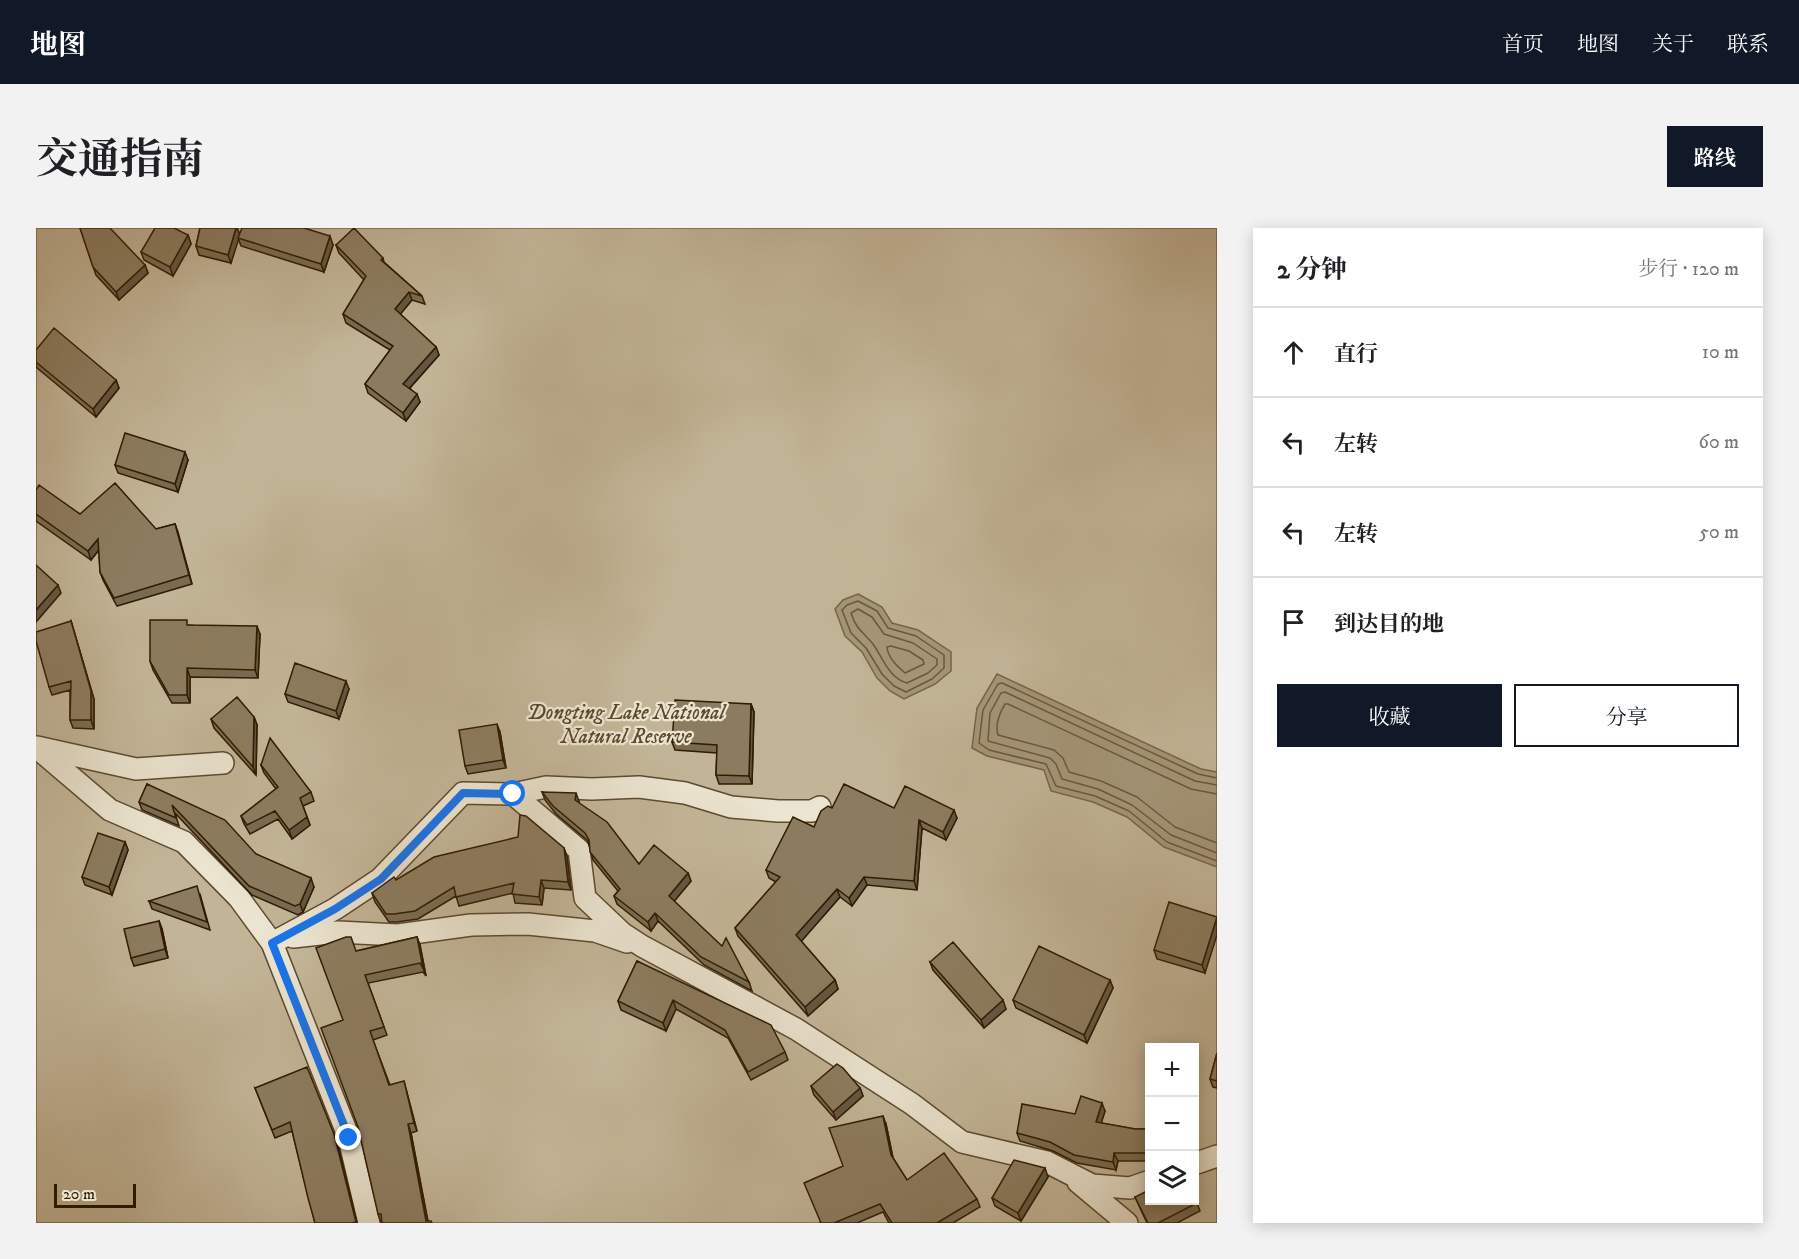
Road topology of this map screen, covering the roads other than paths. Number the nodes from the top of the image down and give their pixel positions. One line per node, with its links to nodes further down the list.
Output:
1 (36, 747): 2 (street); 5 (street)
2 (223, 763)
3 (513, 794): 4 (street); 5 (street); 6 (street)
4 (820, 807)
5 (276, 940): 6 (street); 11 (street)
6 (642, 946): 9 (street)
7 (1217, 1156): 8 (street)
8 (1199, 1162)
9 (1066, 1172): 10 (street); 12 (street)
10 (1145, 1182)
11 (369, 1223)
12 (1127, 1223)

